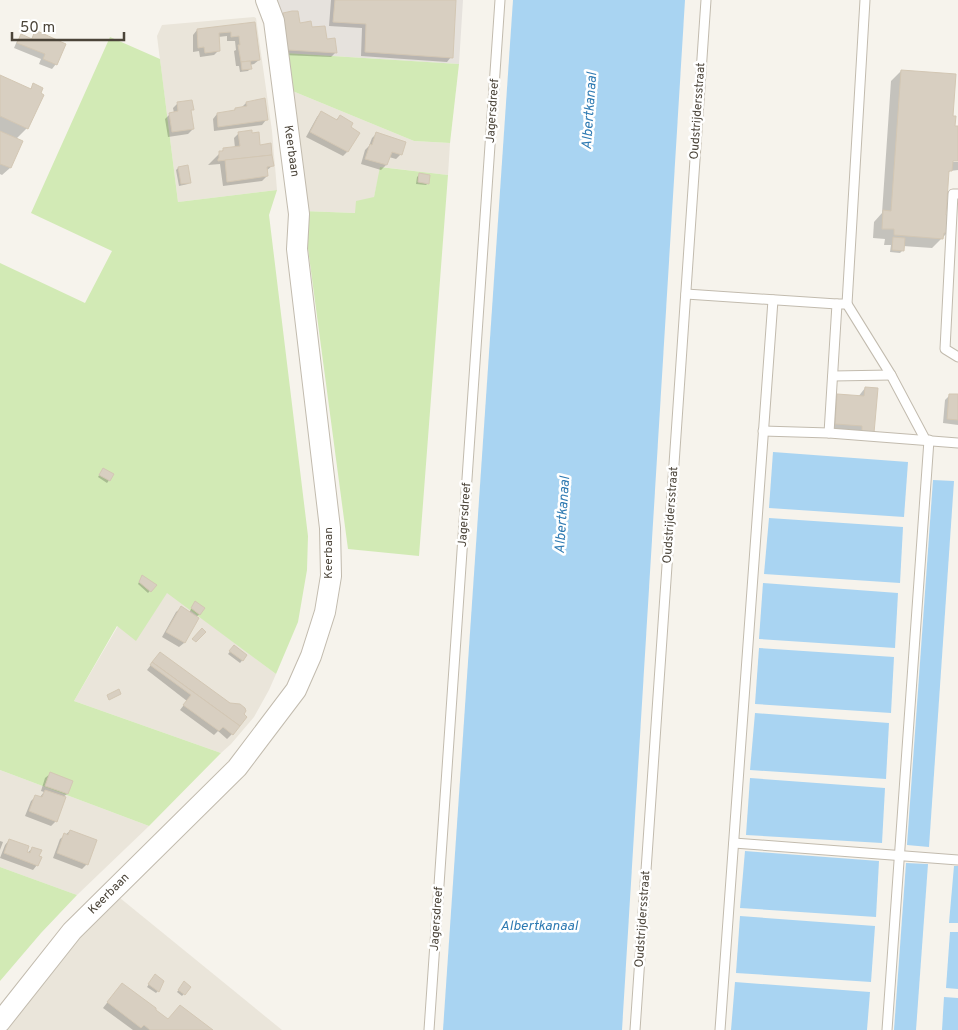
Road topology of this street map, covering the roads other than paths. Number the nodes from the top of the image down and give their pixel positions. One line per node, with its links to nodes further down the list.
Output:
1 (266, 0): 20 (street, Keerbaan)
2 (500, 0): 21 (lane, Jagersdreef)
3 (706, 0): 6 (lane, Oudstrijdersstraat)
4 (864, 0): 9 (lane)
5 (958, 194): 10 (lane)
6 (686, 294): 7 (lane); 22 (lane, Oudstrijdersstraat)
7 (773, 300): 8 (lane); 13 (lane)
8 (837, 304): 9 (lane); 12 (lane)
9 (847, 304): 11 (lane)
10 (958, 356)
11 (890, 375): 12 (lane); 15 (lane)
12 (833, 376): 14 (lane)
13 (763, 431): 14 (lane); 17 (lane)
14 (829, 433): 15 (lane)
15 (927, 440): 16 (lane); 18 (lane)
16 (958, 443)
17 (734, 844): 18 (lane); 23 (lane)
18 (899, 856): 19 (lane); 24 (lane)
19 (958, 860)
20 (0, 1022)
21 (429, 1030)
22 (635, 1030)
23 (720, 1030)
24 (887, 1030)

